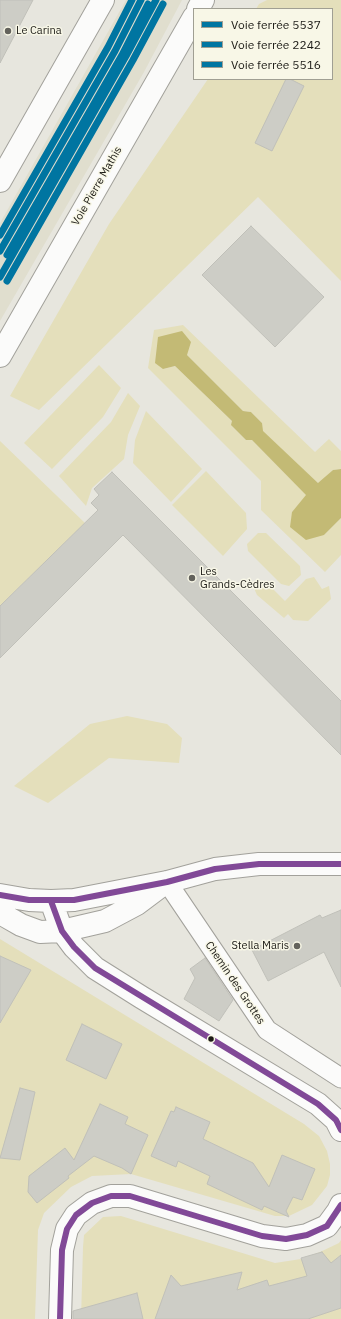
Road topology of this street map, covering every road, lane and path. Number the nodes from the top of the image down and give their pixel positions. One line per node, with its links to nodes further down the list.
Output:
1 (103, 0): 3 (main road)
2 (193, 19): 4 (main road, Voie Pierre Mathis)
3 (0, 181)
4 (0, 356)
5 (341, 864): 6 (main road)
6 (167, 882): 8 (main road); 10 (main road); 11 (street, Chemin des Grottes)
7 (0, 895): 8 (main road)
8 (51, 901): 10 (main road)
9 (0, 913): 10 (main road)
10 (62, 931): 12 (main road)
11 (341, 1078)
12 (341, 1130)
13 (341, 1205): 14 (main road)
14 (60, 1319)

